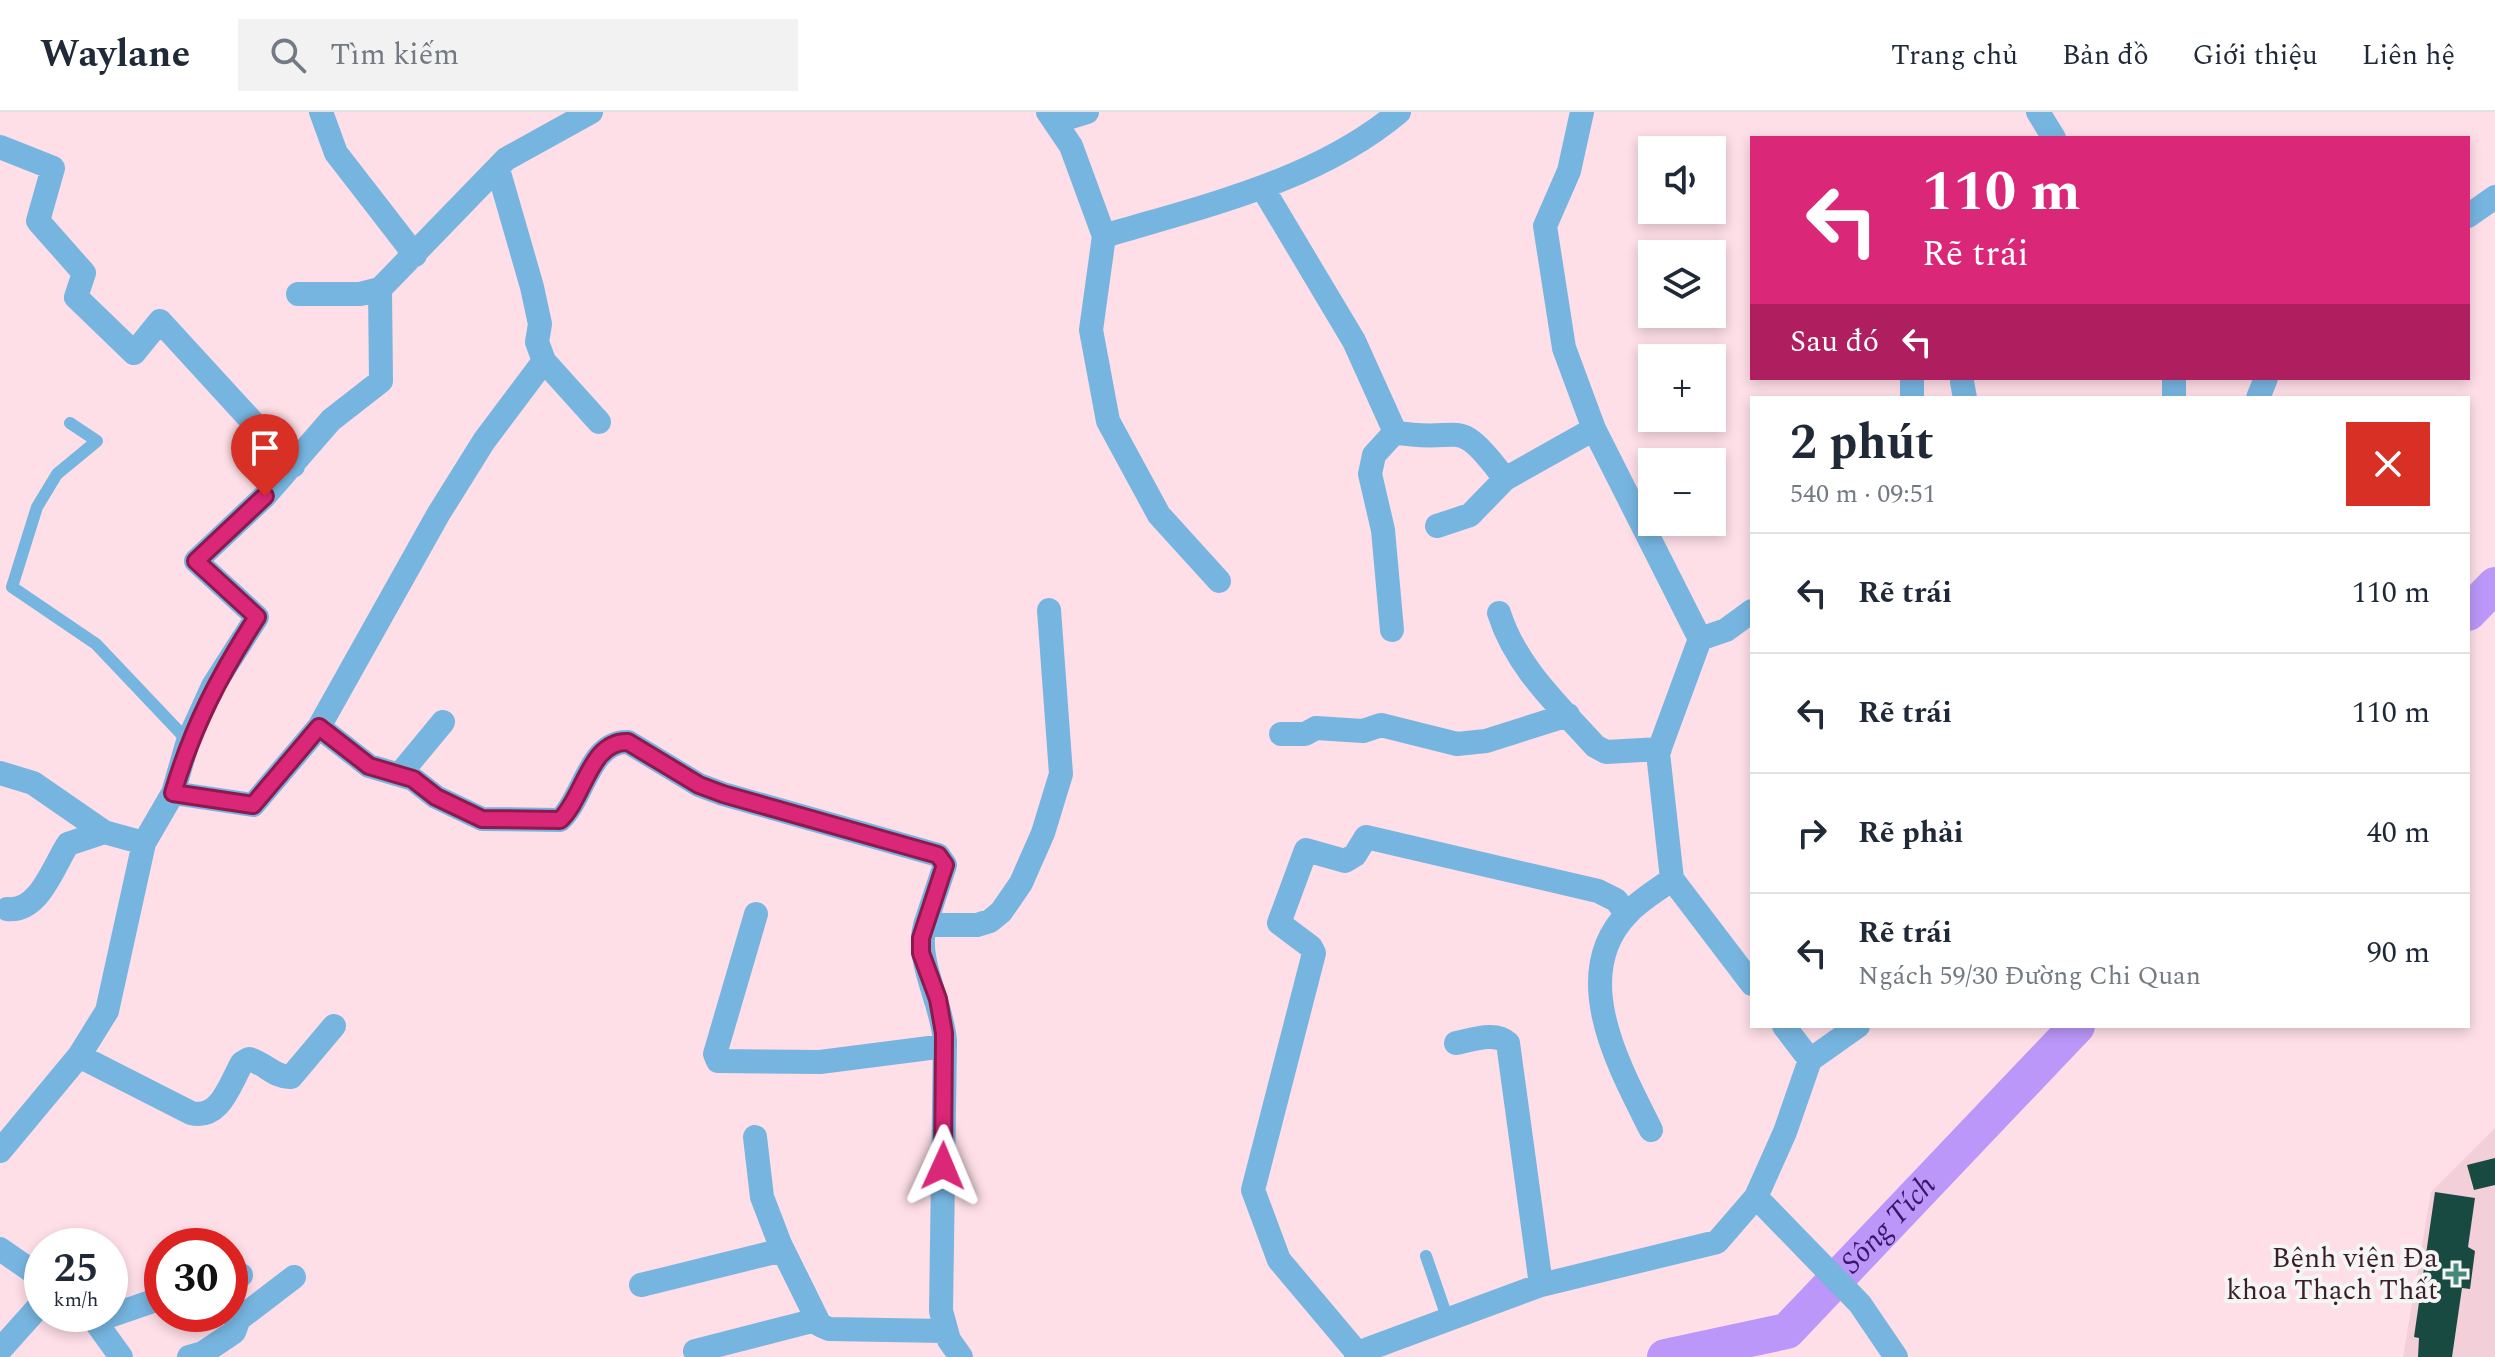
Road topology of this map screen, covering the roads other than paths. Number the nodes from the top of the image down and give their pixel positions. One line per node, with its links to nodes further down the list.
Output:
1 (321, 112): 15 (street)
2 (591, 112): 10 (street)
3 (1087, 112): 7 (street)
4 (1399, 112): 11 (street)
5 (1582, 112): 21 (street)
6 (2038, 112): 8 (street)
7 (1051, 117): 14 (street)
8 (2053, 136)
9 (0, 147): 23 (street)
10 (498, 169): 15 (street); 18 (street)
11 (1262, 187): 14 (street); 22 (street)
12 (2495, 197): 13 (street)
13 (2470, 215)
14 (1104, 236): 26 (street)
15 (415, 255): 16 (street)
16 (380, 289): 17 (street); 23 (street)
17 (298, 294)
18 (544, 361): 19 (street); 34 (street)
19 (599, 422)
20 (70, 423): 36 (lane)
21 (1594, 429): 24 (street); 31 (street)
22 (1395, 432): 24 (street); 30 (street)
23 (293, 466): 36 (street)
24 (1505, 479): 25 (street)
25 (1437, 526)
26 (1219, 581)
27 (1049, 610): 47 (street)
28 (1750, 612): 31 (street)
29 (1499, 613): 32 (street)
30 (1392, 630)
31 (1700, 639): 37 (street)
32 (1568, 715): 35 (street); 37 (street)
33 (443, 722): 39 (street)
34 (319, 727): 39 (street); 40 (street)
35 (1281, 734)
36 (188, 741): 40 (street)
37 (1660, 749): 43 (street)
38 (0, 773): 41 (street)
39 (400, 774): 47 (street)
40 (173, 793): 42 (street)
41 (104, 832): 42 (street); 44 (street)
42 (144, 843): 54 (street)
43 (1672, 879): 46 (street); 48 (street)
44 (7, 909)
45 (756, 914): 53 (street)
46 (1627, 914): 56 (street); 76 (street)
47 (925, 925): 53 (street)
48 (1750, 981)
49 (334, 1026): 54 (street)
50 (1786, 1028): 55 (street)
51 (1855, 1028): 55 (street)
52 (1456, 1043): 66 (street)
53 (945, 1046): 70 (street)
54 (79, 1056): 57 (street)
55 (1810, 1060): 59 (street)
56 (1651, 1130)
57 (3, 1135)
58 (755, 1137): 61 (street)
59 (1762, 1204): 66 (street); 74 (street)
60 (0, 1249): 63 (street)
61 (783, 1250): 65 (street); 67 (street)
62 (1426, 1256): 68 (lane)
63 (24, 1266)
64 (294, 1277): 78 (street)
65 (641, 1285)
66 (1541, 1285): 68 (street)
67 (816, 1320): 70 (street); 73 (street)
68 (1448, 1320): 76 (street)
69 (24, 1323): 72 (street)
70 (945, 1331): 75 (street)
71 (104, 1332): 77 (street)
72 (0, 1350)
73 (695, 1351)
74 (1892, 1355)
75 (957, 1356)
76 (1357, 1356)
77 (121, 1357)
78 (189, 1357)

